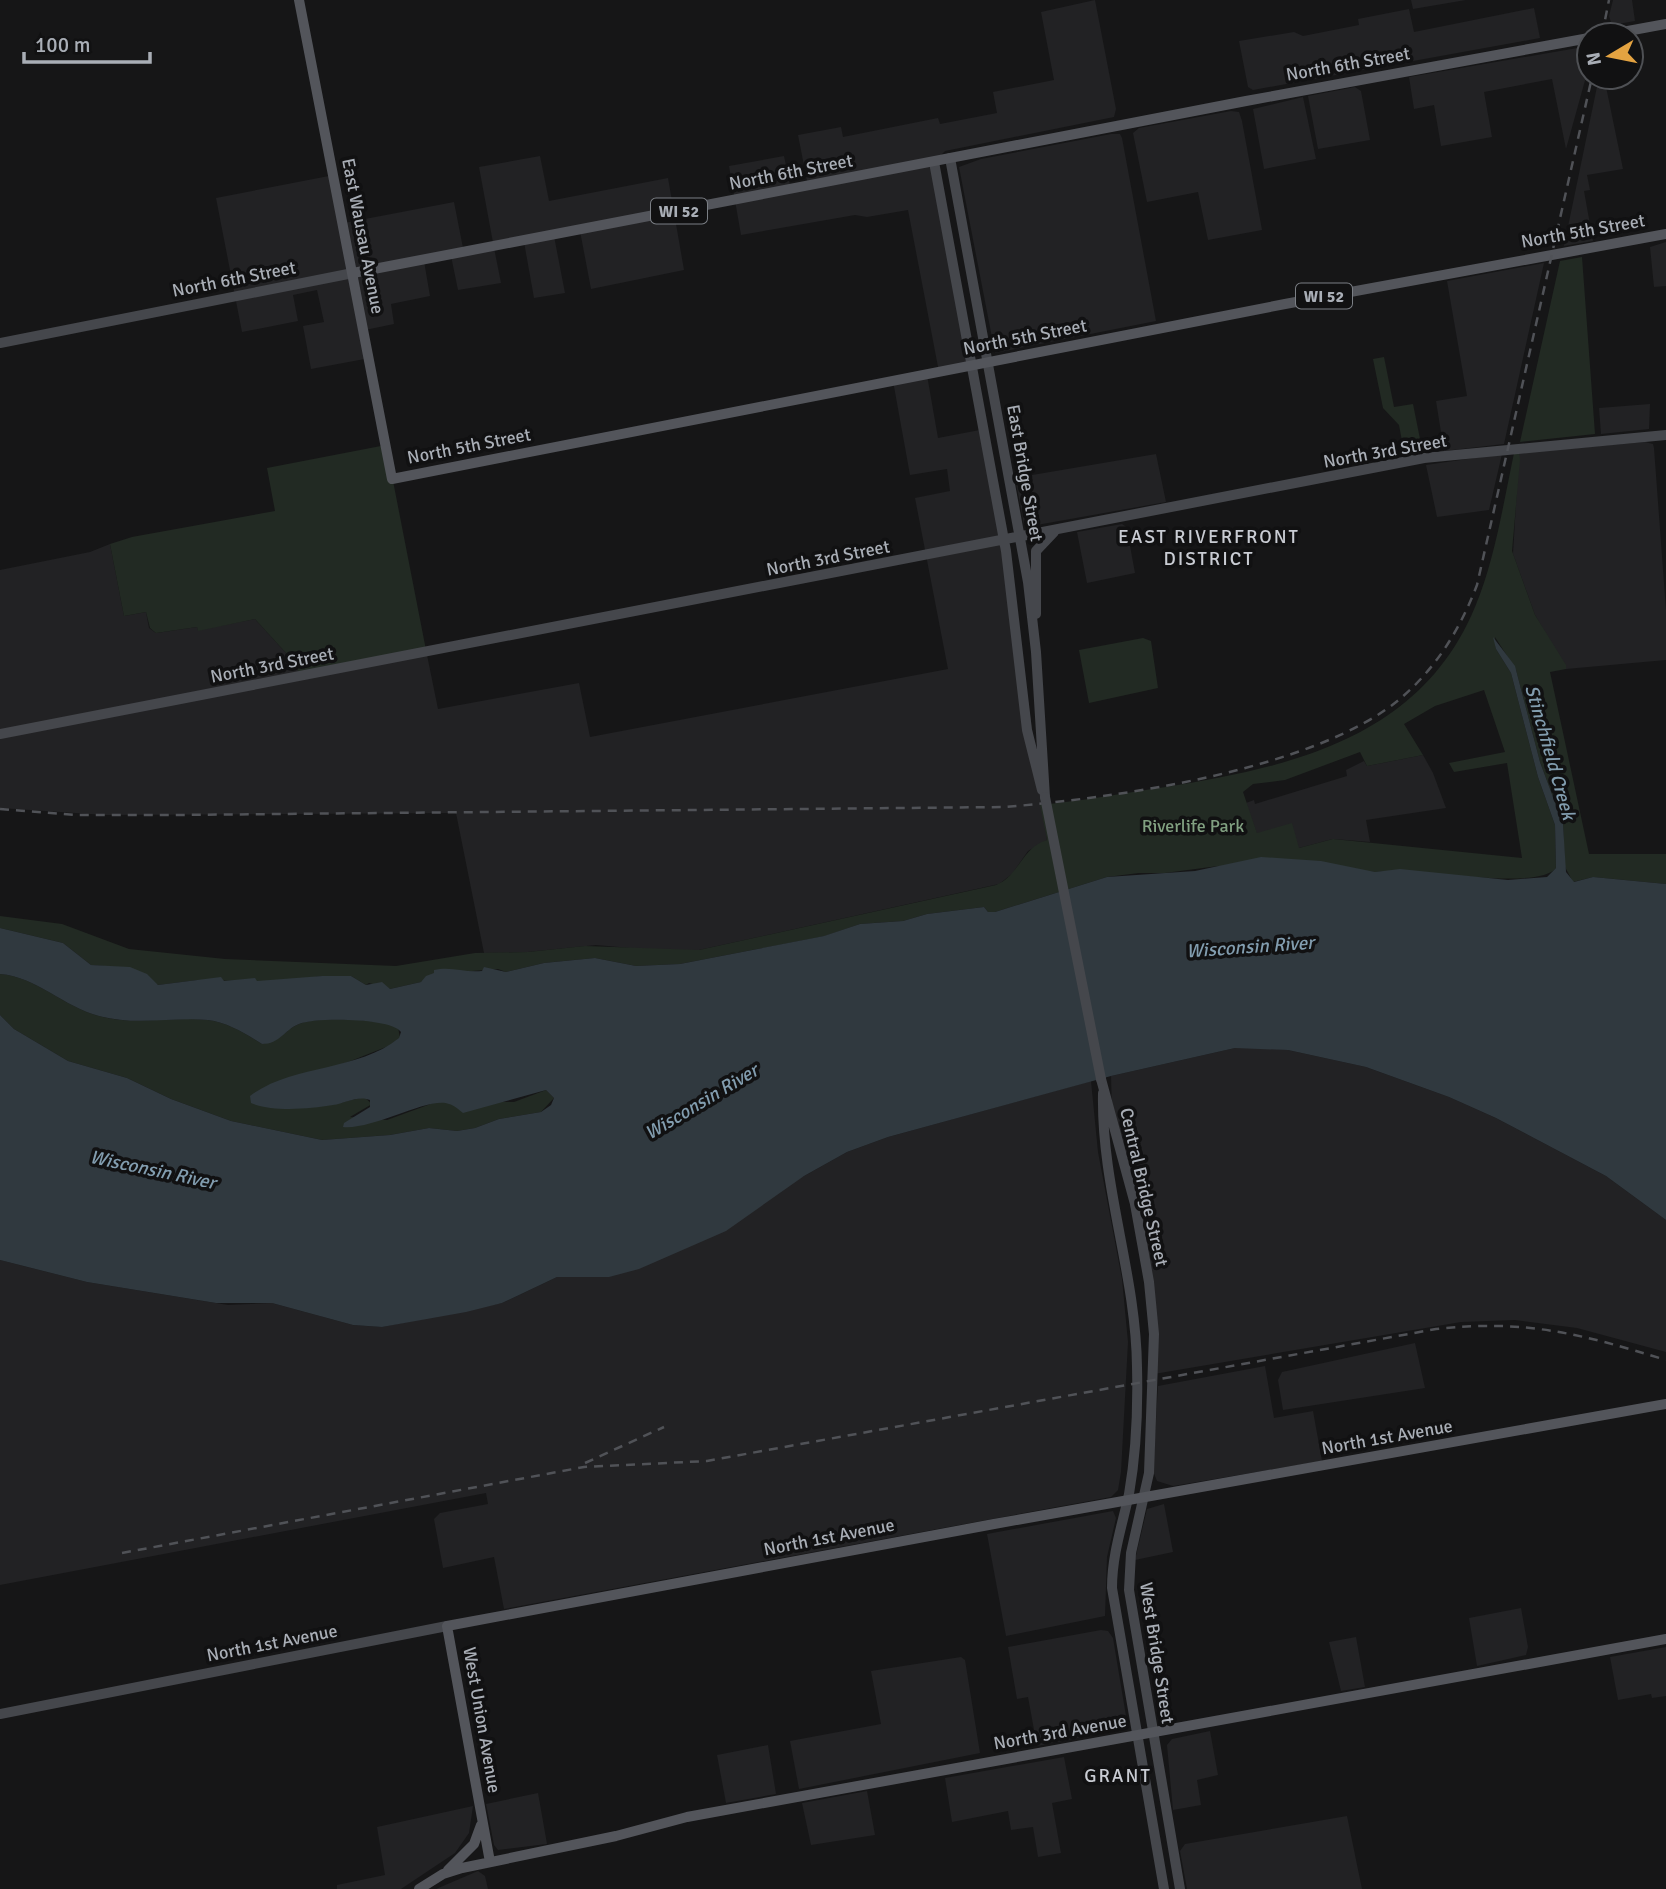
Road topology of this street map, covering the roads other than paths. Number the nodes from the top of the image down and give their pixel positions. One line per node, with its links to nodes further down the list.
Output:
1 (299, 0): 9 (main road, East Wausau Avenue / WI 52)
2 (1666, 24): 3 (main road)
3 (1645, 28)
4 (1575, 41): 5 (main road, North 6th Street / WI 52)
5 (950, 158): 6 (main road, North 6th Street / WI 52); 12 (main road, East Bridge Street)
6 (933, 162): 8 (main road, North 6th Street / WI 52); 13 (main road, East Bridge Street)
7 (1666, 234): 12 (main road, North 5th Street / WI 52)
8 (424, 259): 9 (main road, North 6th Street / WI 52); 10 (main road)
9 (353, 273): 10 (main road, East Wausau Avenue / WI 52); 11 (main road, North 6th Street)
10 (362, 317): 14 (main road, East Wausau Avenue / WI 52)
11 (0, 343)
12 (989, 362): 13 (main road, North 5th Street / WI 52); 19 (main road, East Bridge Street)
13 (973, 366): 16 (main road, North 5th Street / WI 52); 20 (main road, East Bridge Street)
14 (372, 370): 16 (main road); 17 (main road, East Wausau Avenue / WI 52)
15 (1666, 435): 18 (main road, North 3rd Street)
16 (424, 472): 17 (main road, North 5th Street / WI 52)
17 (392, 479)
18 (1056, 530): 19 (main road, North 3rd Street); 21 (main road)
19 (1020, 537): 20 (main road, North 3rd Street); 21 (main road, East Bridge Street)
20 (1004, 540): 22 (main road, North 3rd Street); 23 (main road, East Bridge Street)
21 (1035, 642): 23 (main road, East Bridge Street)
22 (0, 734)
23 (1045, 797): 24 (main road, East Bridge Street, bridge)
24 (1103, 1089): 25 (main road, Central Bridge Street); 26 (main road, Central Bridge Street)
25 (1154, 1381): 28 (main road, West Bridge Street)
26 (1137, 1384): 29 (main road, West Bridge Street)
27 (1666, 1404): 28 (main road, North 1st Avenue)
28 (1145, 1497): 29 (main road, North 1st Avenue); 33 (main road, West Bridge Street)
29 (1127, 1500): 30 (main road, North 1st Avenue); 34 (main road, West Bridge Street)
30 (447, 1626): 32 (main road, North 1st Avenue); 35 (main road, West Union Avenue)
31 (1666, 1639): 33 (main road, North 3rd Avenue)
32 (0, 1714)
33 (1154, 1733): 34 (main road, North 3rd Avenue); 40 (main road, West Bridge Street)
34 (1137, 1736): 36 (main road, North 3rd Avenue); 39 (main road, West Bridge Street)
35 (482, 1820): 36 (main road, West Union Avenue); 37 (main road)
36 (490, 1862): 37 (main road, North 3rd Avenue)
37 (443, 1874): 38 (main road)
38 (419, 1889)
39 (1164, 1889)
40 (1180, 1889)

